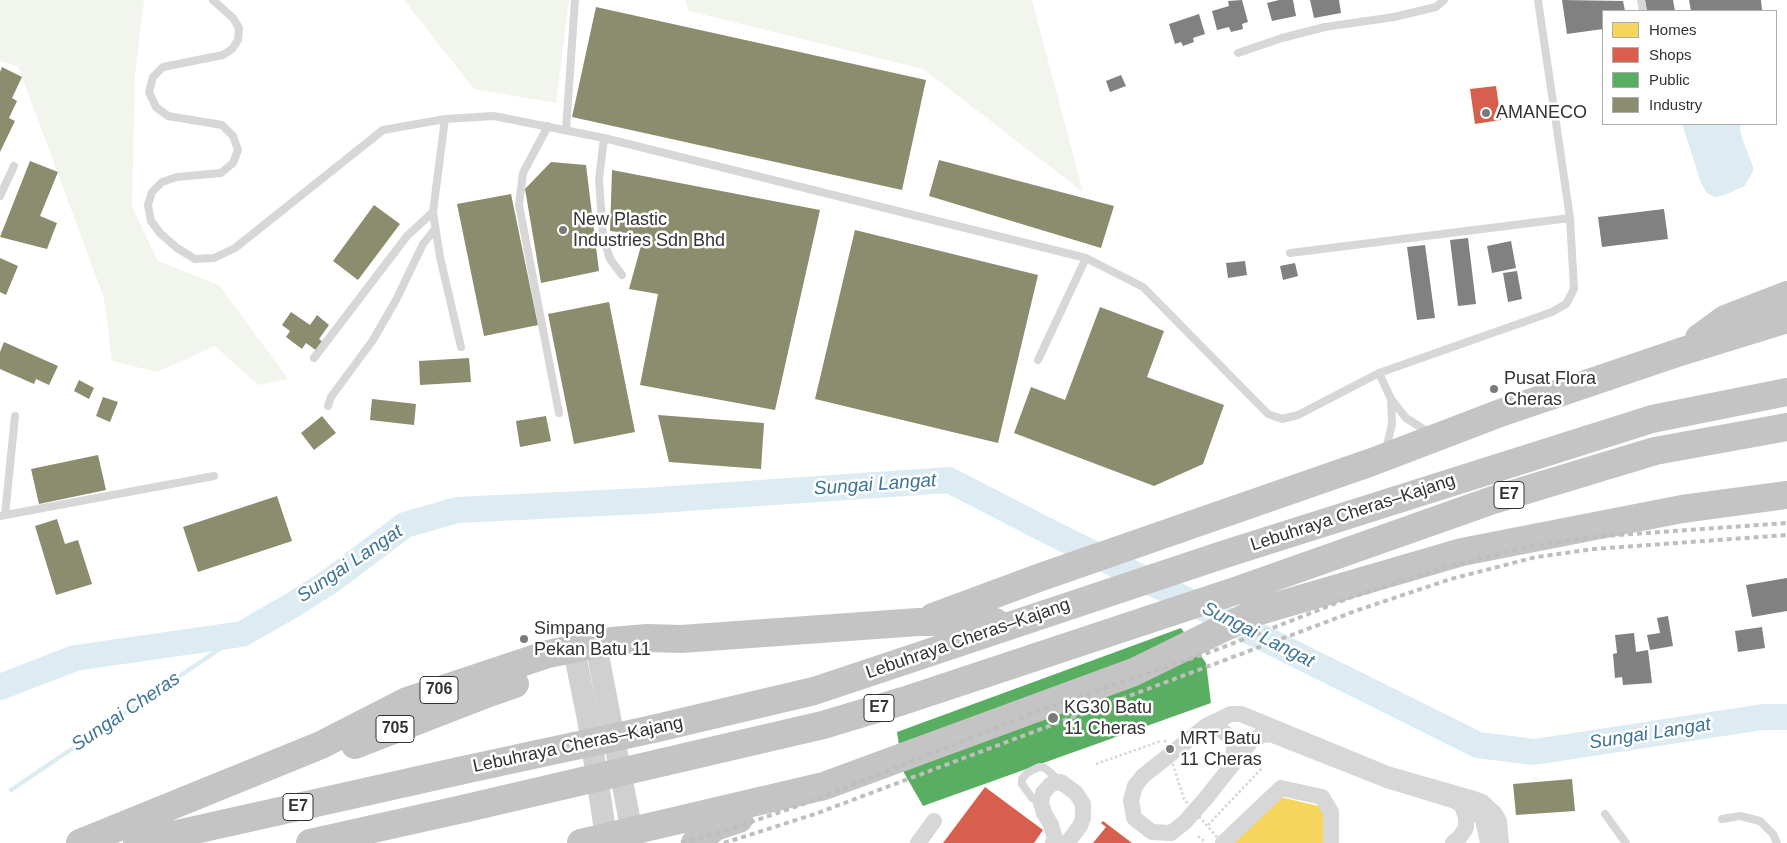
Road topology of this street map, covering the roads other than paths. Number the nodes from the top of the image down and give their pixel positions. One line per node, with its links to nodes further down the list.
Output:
1 (213, 0): 6 (lane)
2 (575, 0): 8 (lane)
3 (1444, 0): 5 (lane)
4 (1538, 0): 13 (lane)
5 (1238, 52)
6 (445, 119): 7 (lane); 12 (lane)
7 (548, 126): 8 (lane); 28 (lane)
8 (566, 130): 9 (lane)
9 (604, 138): 16 (lane); 17 (lane)
10 (14, 166): 11 (lane)
11 (0, 196)
12 (432, 212): 14 (lane); 22 (lane)
13 (1570, 218): 15 (lane); 24 (lane)
14 (435, 229): 20 (lane); 27 (lane)
15 (1290, 253)
16 (1086, 258): 23 (lane); 24 (lane)
17 (622, 274)
18 (1787, 295): 21 (highway)
19 (1787, 319): 21 (highway)
20 (461, 346)
21 (1680, 352): 31 (highway)
22 (314, 358)
23 (1038, 360)
24 (1379, 372): 26 (lane)
25 (1787, 392): 37 (highway, Lebuhraya Cheras–Kajang / E7)
26 (1391, 399): 31 (lane); 32 (lane)
27 (328, 406)
28 (559, 413)
29 (15, 416): 35 (lane)
30 (1787, 427): 41 (highway, Lebuhraya Cheras–Kajang / E7)
31 (1449, 432): 32 (highway)
32 (1372, 462): 38 (highway)
33 (214, 476): 35 (lane)
34 (1787, 495): 36 (highway)
35 (2, 515)
36 (1264, 605): 41 (highway); 45 (highway)
37 (1026, 620): 38 (highway); 55 (highway, Lebuhraya Cheras–Kajang / E7, bridge)
38 (918, 622): 39 (highway)
39 (681, 639): 40 (highway); 46 (highway, 706)
40 (588, 662): 46 (highway, 705); 52 (street); 53 (street)
41 (903, 701): 56 (highway, Lebuhraya Cheras–Kajang / E7, bridge)
42 (1206, 726): 43 (street); 43 (street); 65 (street)
43 (1234, 762): 47 (street)
44 (1061, 782): 48 (street); 48 (lane); 60 (street)
45 (824, 786): 52 (highway); 57 (highway)
46 (212, 790): 54 (highway)
47 (1456, 801): 63 (street); 64 (street)
48 (1041, 802): 59 (street)
49 (1605, 814): 66 (lane)
50 (1722, 819): 67 (lane)
51 (934, 821): 58 (street)
52 (633, 837): 53 (highway)
53 (598, 841)
54 (80, 843)
55 (137, 843)
56 (310, 843)
57 (696, 843)
58 (918, 843)
59 (1053, 843)
60 (1067, 843)
61 (1223, 843): 62 (street)
62 (1331, 843)
63 (1453, 843)
64 (1488, 843)
65 (1501, 843)
66 (1626, 843)
67 (1777, 843)

